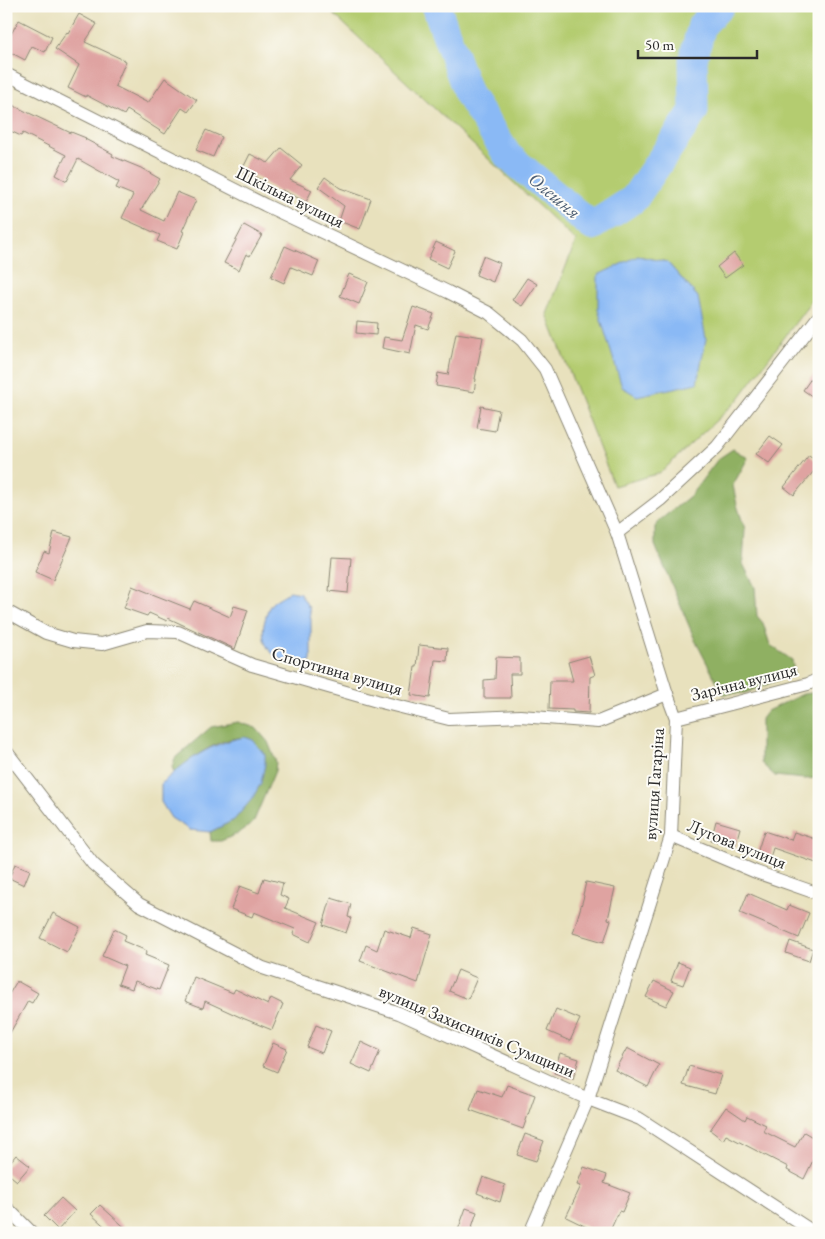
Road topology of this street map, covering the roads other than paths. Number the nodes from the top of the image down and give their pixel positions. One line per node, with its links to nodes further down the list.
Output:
1 (6, 74): 3 (street, Шкільна вулиця)
2 (819, 316): 4 (street)
3 (544, 370): 4 (street, вулиця Гагаріна)
4 (617, 533): 7 (street, вулиця Гагаріна)
5 (6, 611): 7 (street, Спортивна вулиця)
6 (819, 679): 8 (street, Зарічна вулиця)
7 (666, 694): 8 (street, вулиця Гагаріна)
8 (676, 718): 10 (street, вулиця Гагаріна)
9 (6, 752): 12 (street, вулиця Захисників Сумщини)
10 (671, 836): 11 (street, Лугова вулиця); 12 (street, вулиця Гагаріна)
11 (819, 894)
12 (588, 1099): 14 (street, вулиця Захисників Сумщини); 16 (street, вулиця Гагаріна)
13 (6, 1207): 15 (street)
14 (813, 1232)
15 (32, 1233)
16 (530, 1233)

